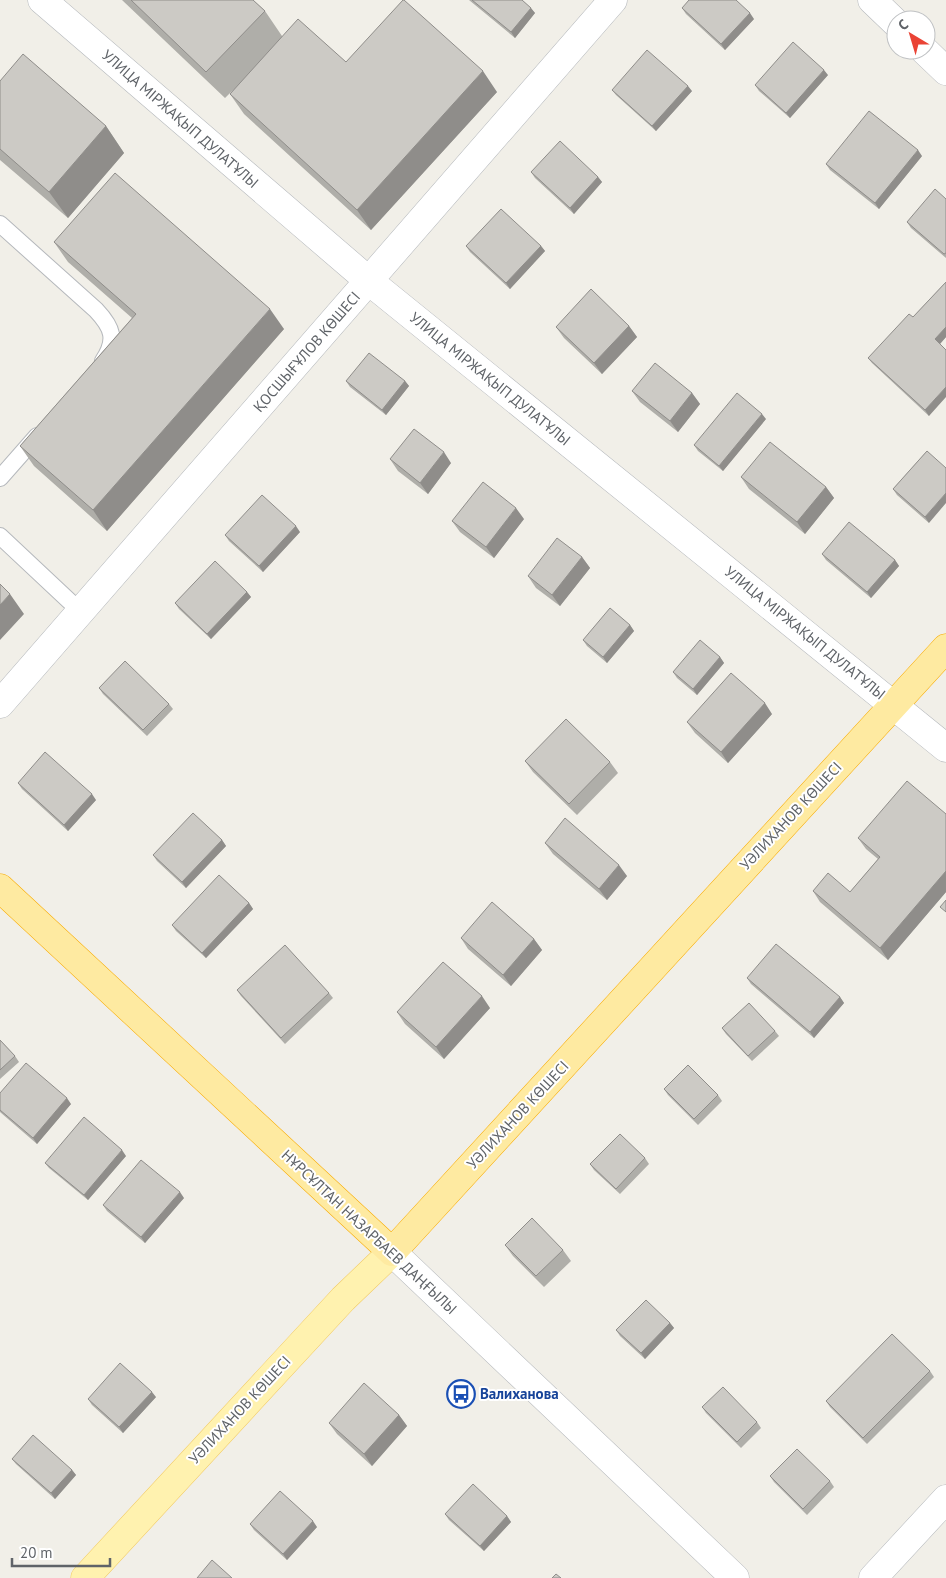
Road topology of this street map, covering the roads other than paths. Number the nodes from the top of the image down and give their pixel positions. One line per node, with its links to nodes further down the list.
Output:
1 (42, 0): 8 (street, УЛИЦА МІРЖАҚЫП ДУЛАТҰЛЫ)
2 (613, 0): 8 (street, ҚОСШЫҒҰЛОВ КӨШЕСІ)
3 (872, 0): 4 (street)
4 (886, 13)
5 (934, 60): 6 (street)
6 (946, 71)
7 (0, 224): 9 (lane)
8 (369, 281): 13 (street, ҚОСШЫҒҰЛОВ КӨШЕСІ); 16 (street, УЛИЦА МІРЖАҚЫП ДУЛАТҰЛЫ)
9 (95, 371)
10 (51, 421): 11 (lane)
11 (0, 478)
12 (0, 536): 13 (lane)
13 (81, 612): 15 (street, ҚОСШЫҒҰЛОВ КӨШЕСІ)
14 (946, 648): 16 (highway, УӘЛИХАНОВ КӨШЕСІ)
15 (0, 704)
16 (893, 705): 17 (street, УЛИЦА МІРЖАҚЫП ДУЛАТҰЛЫ); 19 (highway, УӘЛИХАНОВ КӨШЕСІ)
17 (946, 748)
18 (0, 888): 19 (highway, НҰРСҰЛТАН НАЗАРБАЕВ ДАҢҒЫЛЫ)
19 (392, 1252): 21 (main road, УӘЛИХАНОВ КӨШЕСІ); 22 (street, НҰРСҰЛТАН НАЗАРБАЕВ ДАҢҒЫЛЫ)
20 (946, 1499): 23 (street)
21 (85, 1578)
22 (735, 1578)
23 (873, 1578)

